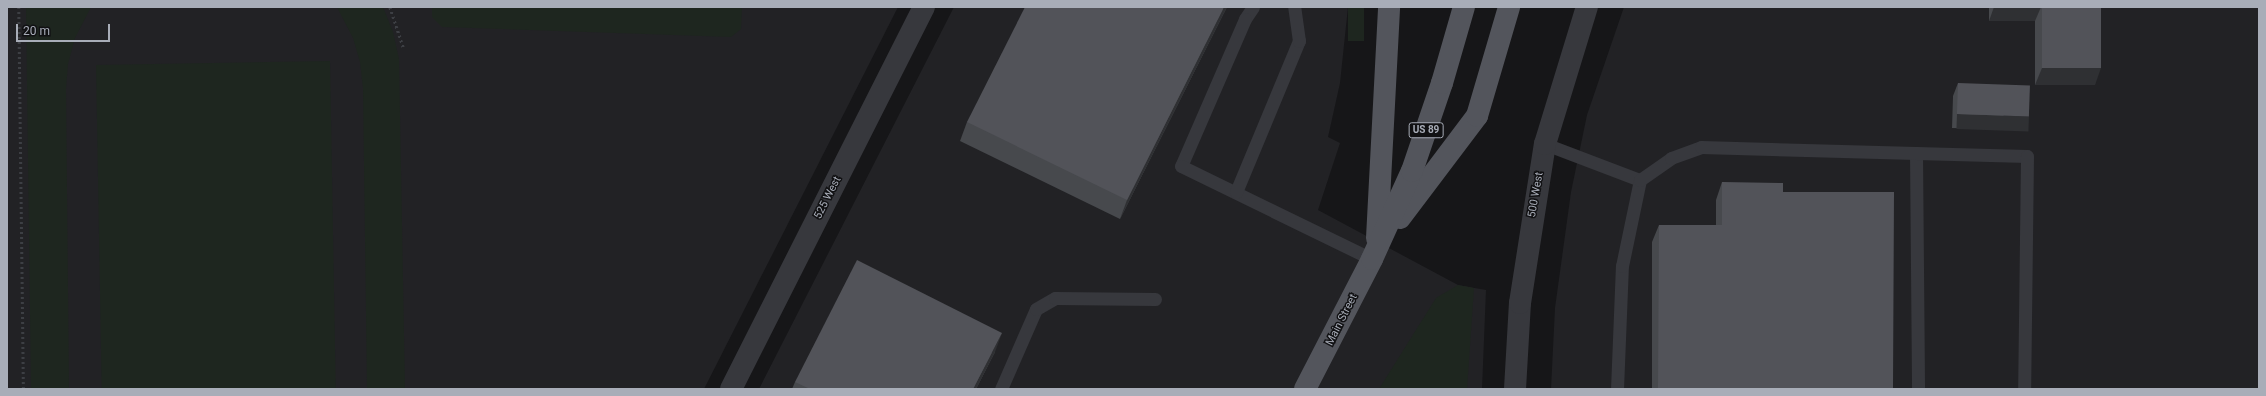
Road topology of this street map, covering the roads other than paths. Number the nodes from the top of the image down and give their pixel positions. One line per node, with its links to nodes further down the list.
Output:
1 (924, 7): 14 (street, 525 West)
2 (1253, 7): 11 (lane)
3 (1294, 7): 11 (lane)
4 (1389, 7): 12 (main road)
5 (1464, 7): 12 (main road, US 89)
6 (1509, 7): 12 (main road)
7 (1587, 7): 8 (street, 500 West)
8 (1546, 144): 10 (lane); 17 (street, 500 West)
9 (1916, 153): 10 (lane); 19 (lane); 20 (lane)
10 (1640, 180): 18 (lane)
11 (1236, 192): 12 (lane)
12 (1374, 254): 16 (main road, Main Street / US 89)
13 (1155, 299): 15 (lane)
14 (731, 389)
15 (1000, 389)
16 (1305, 389)
17 (1515, 389)
18 (1617, 389)
19 (1918, 389)
20 (2024, 389)

